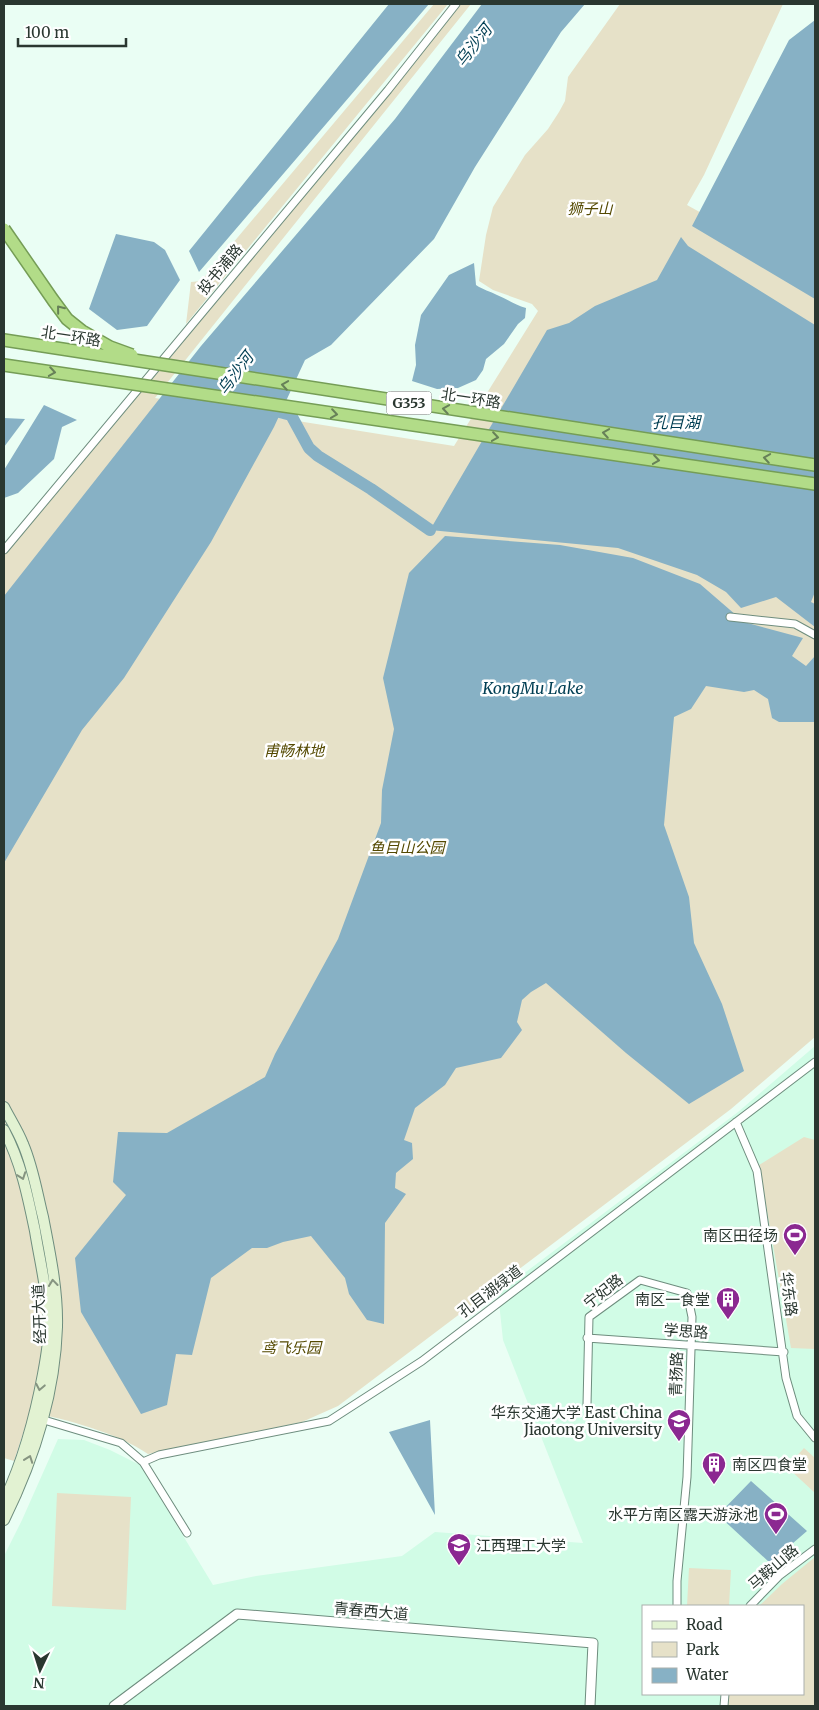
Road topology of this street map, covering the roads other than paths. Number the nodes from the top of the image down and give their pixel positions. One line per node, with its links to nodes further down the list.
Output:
1 (456, 4): 8 (street, 投书浦路)
2 (4, 229): 5 (highway, one-way to 2, bridge)
3 (4, 340): 5 (highway, 北一环路 / G353, bridge)
4 (4, 365): 7 (highway, G353, one-way to 7, bridge)
5 (266, 382): 6 (highway, 北一环路 / G353, one-way to 5, bridge)
6 (815, 465)
7 (815, 484)
8 (4, 550)
9 (730, 617): 10 (street)
10 (815, 635)
11 (815, 1062): 13 (street, 孔目湖绿道)
12 (4, 1107): 20 (main road, 经开大道, one-way to 12)
13 (736, 1122): 18 (street, 华东路); 22 (street, 孔目湖绿道)
14 (4, 1130): 23 (main road, 经开大道, one-way to 23)
15 (687, 1293): 16 (street, 宁妃路); 17 (street, 青扬路)
16 (587, 1338): 17 (street, 学思路); 19 (street, 宁妃路)
17 (691, 1346): 18 (street, 学思路); 27 (street, 青扬路)
18 (784, 1352): 21 (street, 华东路)
19 (587, 1405)
20 (44, 1420): 22 (street); 24 (main road, 经开大道, one-way to 20)
21 (815, 1438)
22 (143, 1462): 25 (street)
23 (4, 1500)
24 (4, 1520)
25 (187, 1533)
26 (815, 1549): 28 (street, 马鞍山路)
27 (677, 1605)
28 (751, 1605)
29 (114, 1706): 30 (street, 青春西大道)
30 (590, 1706)

